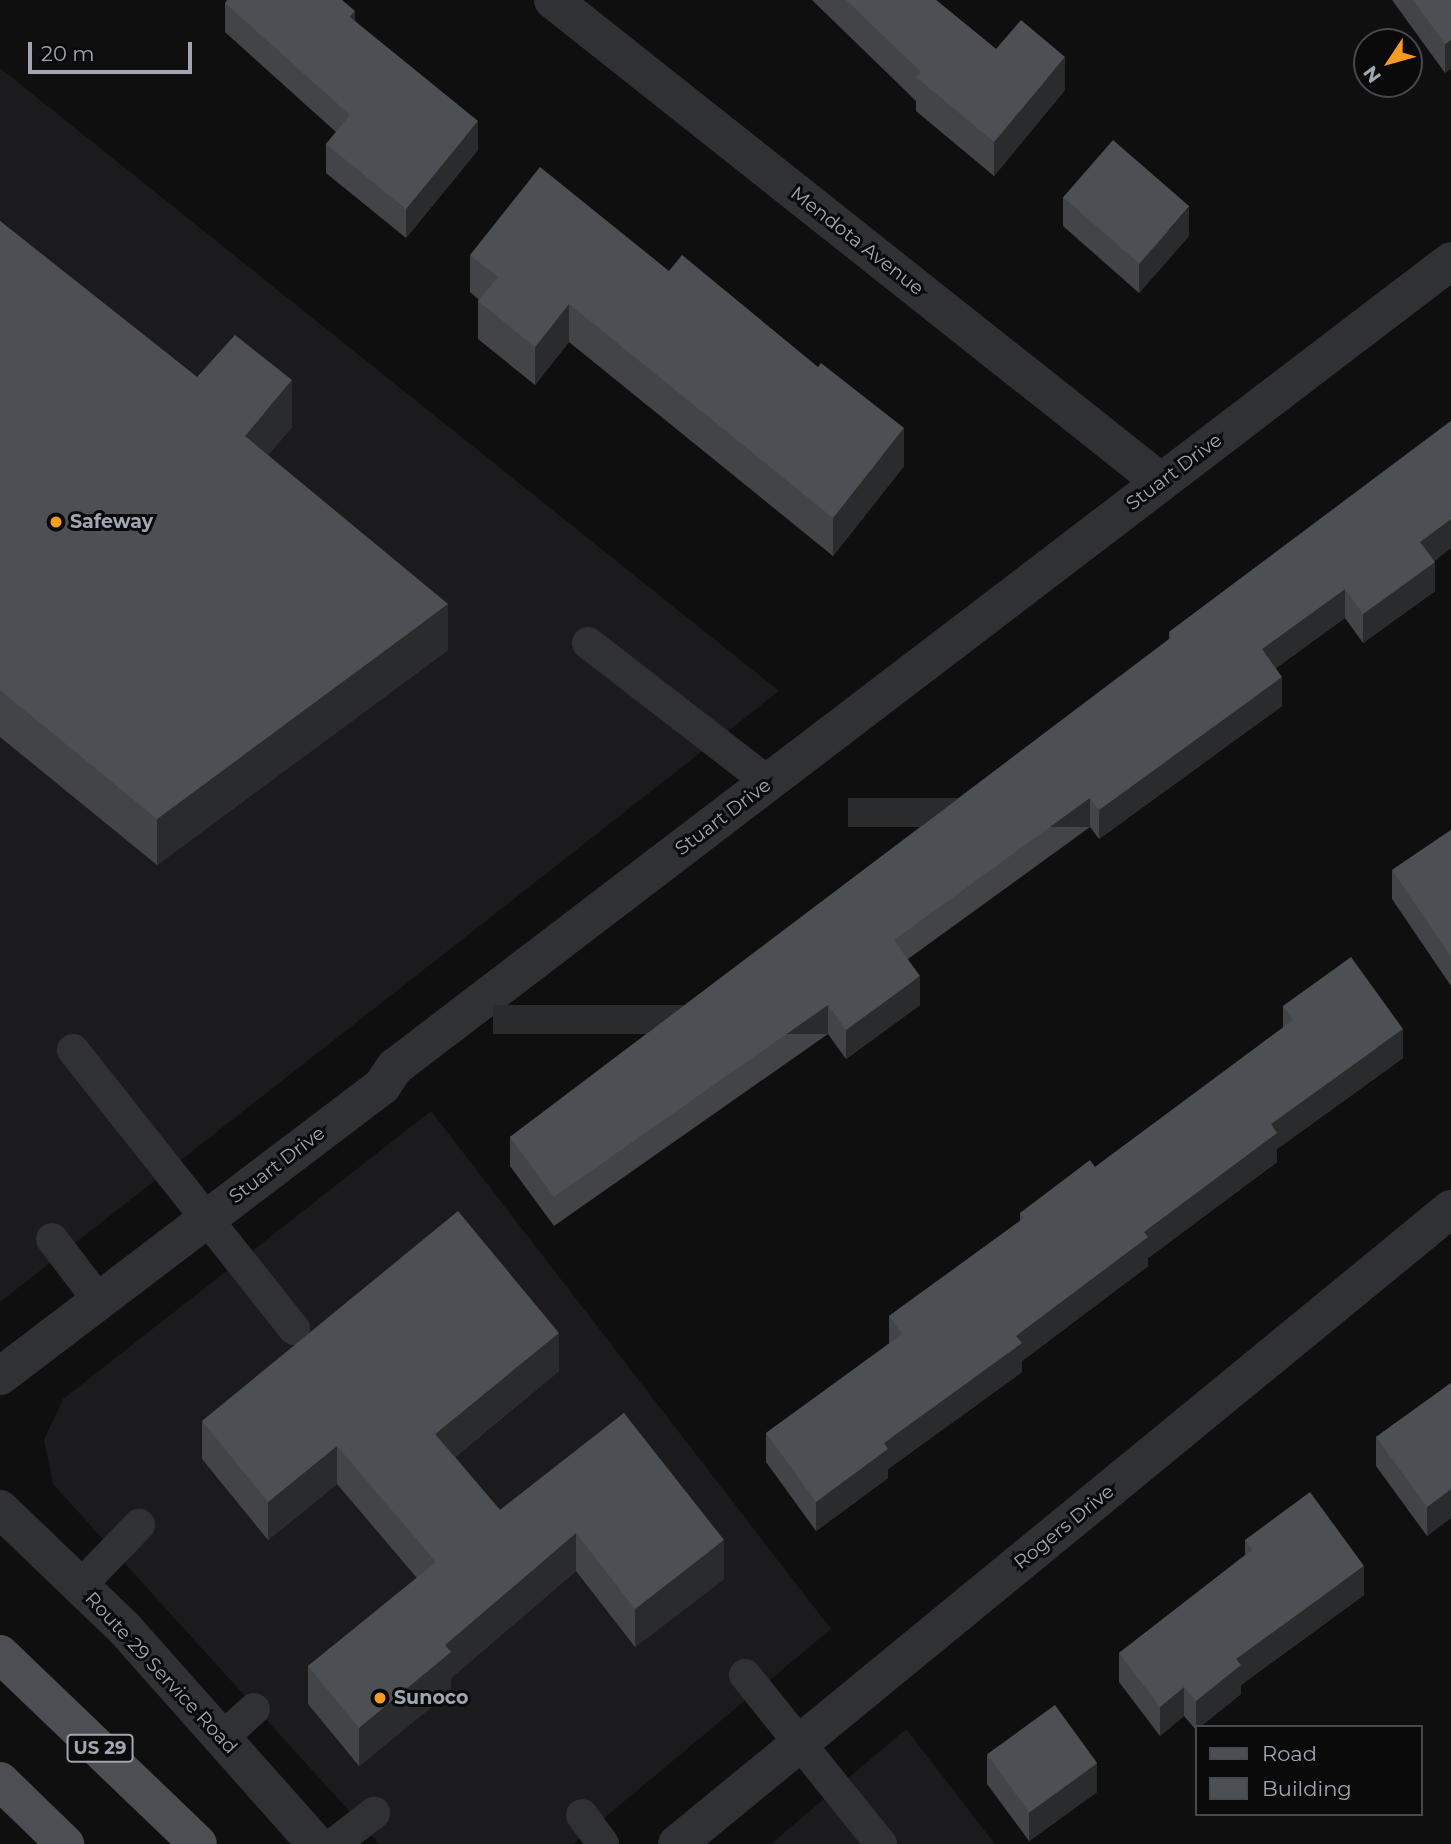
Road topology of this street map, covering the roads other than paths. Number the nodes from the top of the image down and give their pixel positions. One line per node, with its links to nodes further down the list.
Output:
1 (553, 0): 3 (street, Mendota Avenue)
2 (1451, 261): 3 (street, Stuart Drive)
3 (1161, 482): 5 (street, Stuart Drive)
4 (588, 643): 5 (lane)
5 (768, 782): 8 (street, Stuart Drive)
6 (73, 1050): 8 (lane)
7 (1451, 1209): 20 (street, Rogers Drive)
8 (208, 1217): 10 (street, Stuart Drive); 11 (lane)
9 (52, 1239): 10 (lane)
10 (99, 1301): 12 (street, Stuart Drive)
11 (294, 1329)
12 (0, 1376)
13 (0, 1509): 15 (street, Route 29 Service Road)
14 (139, 1525): 15 (lane)
15 (80, 1586): 19 (street, Route 29 Service Road)
16 (0, 1654): 25 (main road, US 29)
17 (745, 1675): 20 (lane)
18 (254, 1709): 19 (lane)
19 (222, 1738): 26 (street, Route 29 Service Road)
20 (798, 1745): 29 (street, Rogers Drive); 30 (lane)
21 (0, 1782): 24 (main road)
22 (373, 1813): 27 (lane)
23 (582, 1815): 28 (lane)
24 (65, 1844)
25 (198, 1844)
26 (316, 1844)
27 (334, 1844)
28 (603, 1844)
29 (677, 1844)
30 (881, 1844)

